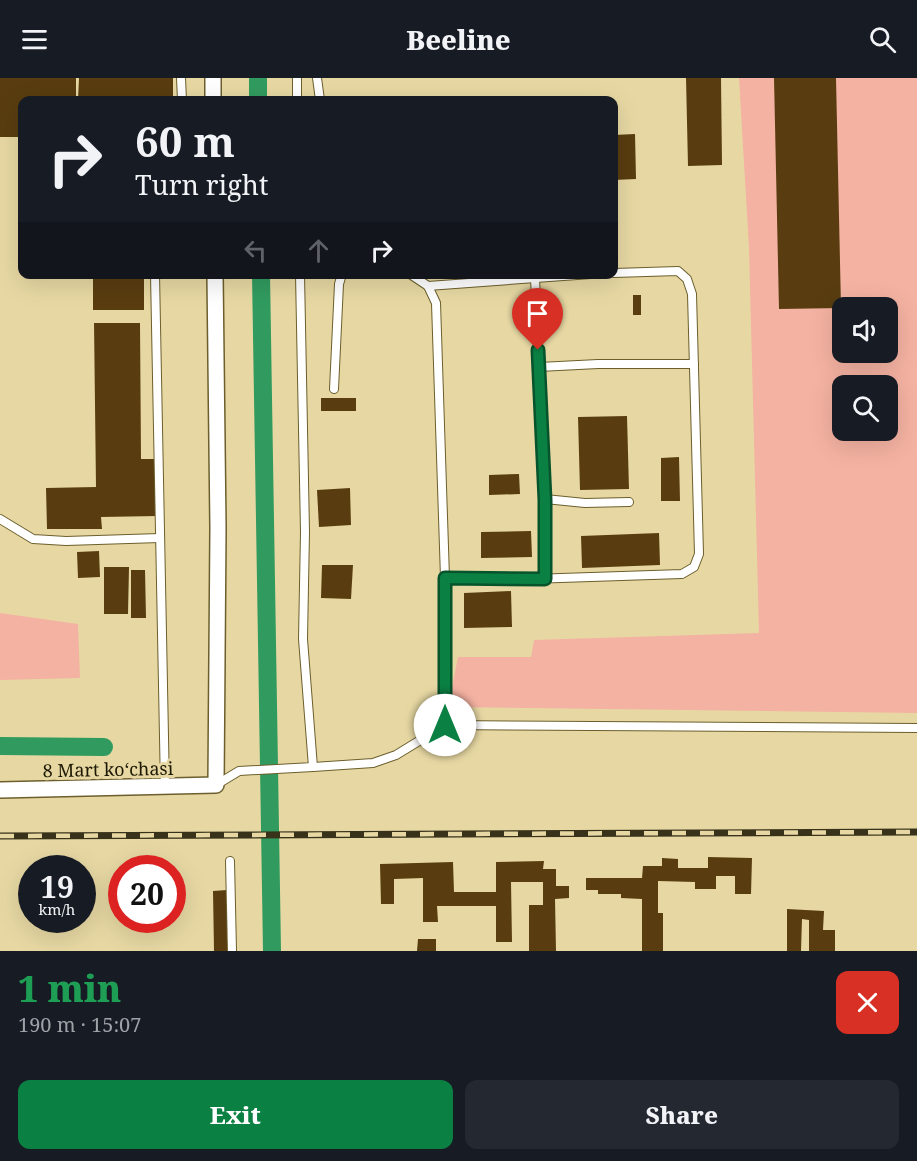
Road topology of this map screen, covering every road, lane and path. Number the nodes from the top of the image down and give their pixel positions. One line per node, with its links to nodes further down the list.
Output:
1 (181, 78): 5 (lane)
2 (213, 78): 6 (street)
3 (297, 78): 7 (lane)
4 (317, 78): 8 (lane)
5 (182, 96)
6 (213, 96)
7 (297, 96)
8 (319, 96)
9 (618, 273): 18 (lane)
10 (155, 279): 24 (lane)
11 (215, 279): 30 (street)
12 (300, 279): 29 (lane)
13 (342, 279): 20 (lane)
14 (418, 279): 17 (lane)
15 (522, 279): 17 (lane)
16 (535, 279): 19 (lane)
17 (428, 286): 25 (lane)
18 (694, 364): 19 (lane); 26 (lane)
19 (539, 367): 21 (lane)
20 (334, 389)
21 (545, 500): 22 (lane); 26 (lane)
22 (629, 502)
23 (0, 519): 24 (lane)
24 (160, 538): 31 (lane)
25 (445, 578): 26 (lane); 27 (lane)
26 (545, 579)
27 (445, 725): 28 (lane); 29 (lane)
28 (917, 728)
29 (313, 767): 30 (lane)
30 (216, 785): 31 (street, 8 Mart koʻchasi)
31 (165, 788): 32 (street, 8 Mart koʻchasi)
32 (0, 790)
33 (230, 861): 34 (lane)
34 (232, 951)

